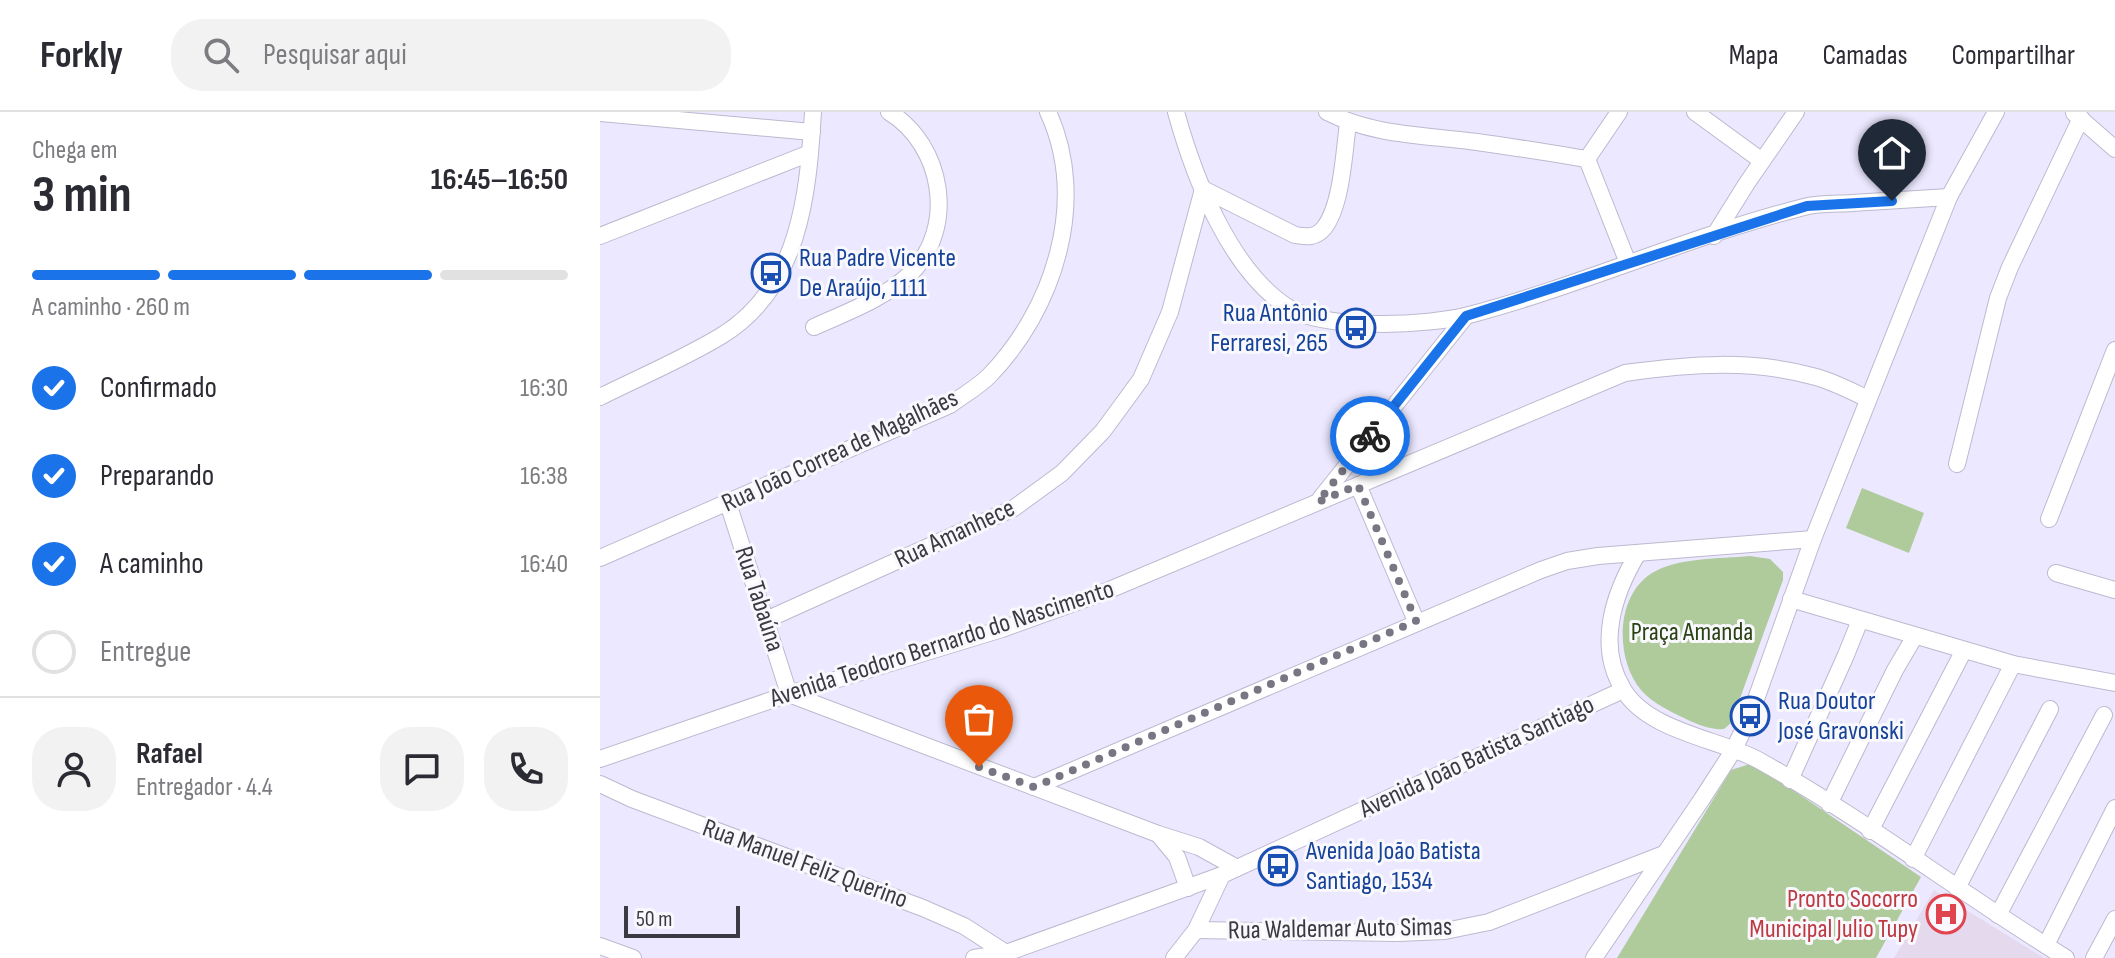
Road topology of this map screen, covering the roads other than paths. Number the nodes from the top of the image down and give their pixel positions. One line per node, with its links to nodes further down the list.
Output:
1 (813, 112): 13 (street)
2 (889, 112): 24 (street)
3 (1048, 112): 31 (street, Rua João Correa de Magalhães)
4 (1176, 112): 18 (street)
5 (1327, 112): 12 (street)
6 (1619, 112): 16 (street)
7 (1695, 112): 17 (street)
8 (1796, 112): 17 (street)
9 (1996, 112): 19 (street)
10 (600, 113): 13 (street)
11 (2077, 115): 14 (street); 28 (street)
12 (1348, 123): 16 (street); 18 (street)
13 (812, 132): 15 (street)
14 (2115, 149)
15 (810, 153): 20 (street); 26 (street)
16 (1587, 159): 22 (street)
17 (1762, 161): 21 (street)
18 (1203, 189): 23 (street); 39 (street, Rua Amanhece)
19 (1949, 197): 21 (street); 27 (street)
20 (600, 236)
21 (1714, 236): 22 (street)
22 (1628, 263): 23 (street)
23 (1466, 316): 30 (street)
24 (814, 327)
25 (2115, 350): 32 (street)
26 (600, 397)
27 (1868, 399): 29 (street, Avenida Teodoro Bernardo do Nascimento); 33 (street)
28 (1957, 464)
29 (1358, 485): 30 (street, Avenida Teodoro Bernardo do Nascimento); 41 (street)
30 (1318, 502): 47 (street, Avenida Teodoro Bernardo do Nascimento)
31 (728, 503): 35 (street, Rua João Correa de Magalhães); 39 (street, Rua Tabaúna)
32 (2049, 519)
33 (1813, 539): 34 (street); 38 (street)
34 (1638, 553): 41 (street); 46 (street)
35 (600, 558)
36 (2056, 573): 37 (street)
37 (2115, 590)
38 (1791, 599): 40 (street); 50 (street)
39 (766, 620): 47 (street, Rua Tabaúna)
40 (1860, 620): 42 (street); 52 (street)
41 (1416, 621): 54 (street)
42 (1915, 636): 43 (street); 55 (street)
43 (1964, 650): 44 (street); 57 (street)
44 (2013, 664): 45 (street); 60 (street)
45 (2115, 683)
46 (1623, 690): 50 (street); 61 (street, Avenida João Batista Santiago)
47 (789, 694): 51 (street, Avenida Teodoro Bernardo do Nascimento); 54 (street)
48 (2050, 709): 63 (street)
49 (2104, 715): 64 (street)
50 (1733, 751): 52 (street); 59 (street)
51 (600, 759)
52 (1790, 780): 55 (street)
53 (600, 784): 69 (street, Rua Manuel Feliz Querino)
54 (1034, 787): 58 (street)
55 (1829, 804): 57 (street)
56 (2115, 808): 67 (street)
57 (1870, 831): 60 (street)
58 (1158, 834): 61 (street); 62 (street)
59 (1664, 854): 66 (street, Rua Waldemar Auto Simas); 73 (street)
60 (1913, 859): 63 (street)
61 (1230, 871): 62 (street, Avenida João Batista Santiago); 66 (street)
62 (1188, 888): 69 (street, Avenida João Batista Santiago)
63 (1957, 888): 64 (street)
64 (1998, 915): 67 (street)
65 (2115, 919): 75 (street)
66 (1196, 930): 72 (street)
67 (2046, 945): 74 (street)
68 (600, 946): 70 (street)
69 (1006, 953): 71 (street, Avenida João Batista Santiago)
70 (633, 958)
71 (974, 958)
72 (1174, 958)
73 (1594, 958)
74 (2066, 958)
75 (2094, 958)

